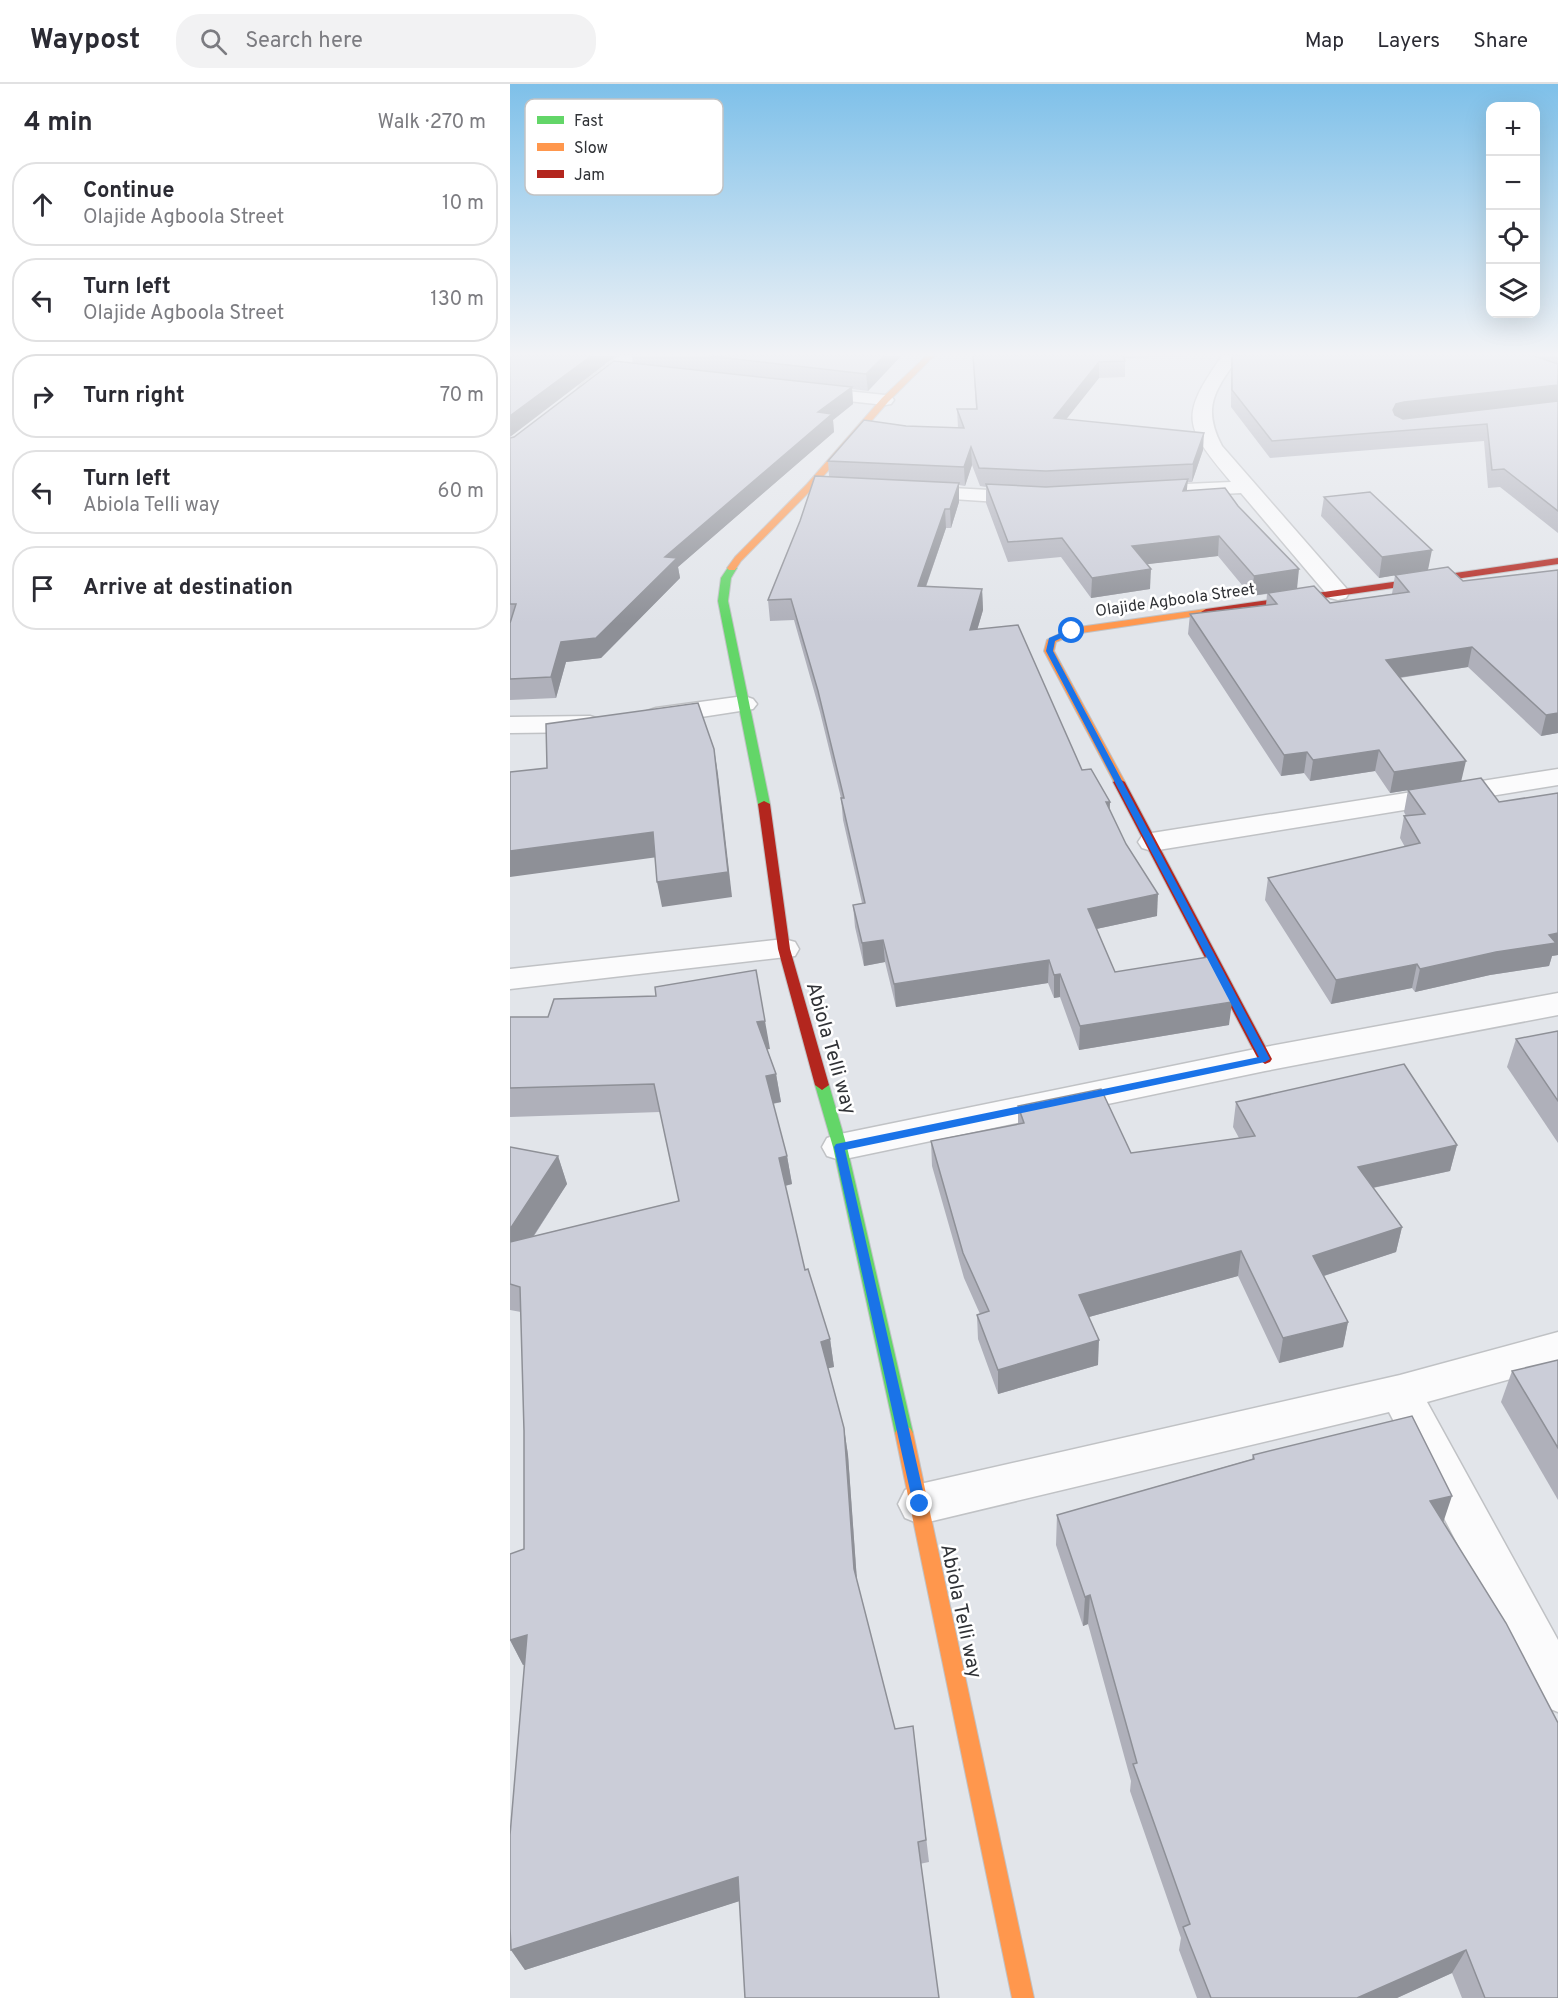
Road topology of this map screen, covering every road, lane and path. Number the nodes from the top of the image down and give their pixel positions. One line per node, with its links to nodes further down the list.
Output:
1 (845, 445): 3 (street, Abiola Telli way)
2 (1211, 445): 4 (street)
3 (810, 486): 5 (street); 11 (street, Abiola Telli way)
4 (1247, 487): 7 (street); 10 (street)
5 (833, 488)
6 (892, 491): 8 (street)
7 (1124, 493)
8 (1046, 498)
9 (1558, 561): 10 (street, Olajide Agboola Street)
10 (1338, 593): 14 (street, Olajide Agboola Street)
11 (744, 704): 12 (street); 15 (street, Abiola Telli way)
12 (510, 725)
13 (1558, 777): 14 (street)
14 (1152, 842): 18 (street, Olajide Agboola Street)
15 (784, 949): 16 (street); 19 (street, Abiola Telli way)
16 (510, 979)
17 (1558, 1004): 18 (street)
18 (1265, 1059): 19 (street)
19 (840, 1147): 22 (street, Abiola Telli way)
20 (1558, 1348): 21 (street)
21 (1400, 1392): 22 (street); 23 (street)
22 (920, 1504): 24 (street, Abiola Telli way)
23 (1558, 1688)
24 (1023, 1998)

